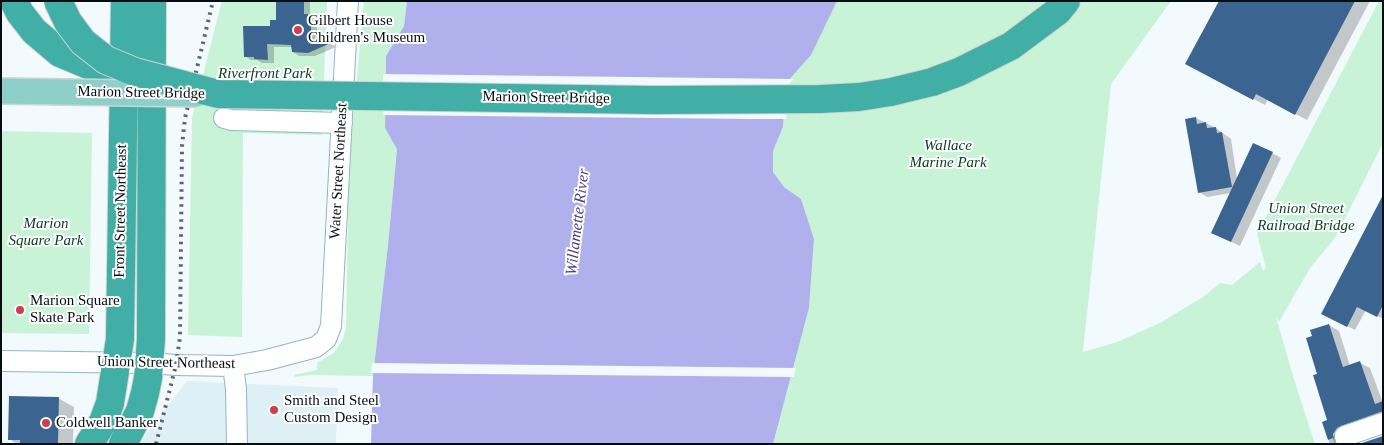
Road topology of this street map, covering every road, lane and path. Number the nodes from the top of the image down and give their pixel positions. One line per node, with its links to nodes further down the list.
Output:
1 (14, 1): 7 (highway)
2 (58, 1): 9 (highway, bridge)
3 (125, 1): 7 (highway, Front Street Northeast)
4 (152, 1): 14 (highway, Front Street Northeast)
5 (348, 1): 10 (street, Water Street Northeast)
6 (1066, 5): 9 (highway, Marion Street Bridge, bridge)
7 (124, 69): 13 (highway, Front Street Northeast)
8 (1, 91): 9 (main road, Marion Street Bridge, bridge)
9 (221, 106): 10 (street)
10 (342, 122): 11 (street, Water Street Northeast)
11 (326, 339): 15 (street, Union Street Northeast)
12 (1, 361): 13 (street, Union Street Northeast)
13 (117, 362): 14 (street, Union Street Northeast); 17 (highway, Front Street Northeast)
14 (150, 363): 15 (street, Union Street Northeast); 18 (highway, Front Street Northeast)
15 (233, 366): 19 (street)
16 (1383, 423): 20 (street)
17 (89, 444)
18 (123, 444)
19 (237, 444)
20 (1347, 444)

